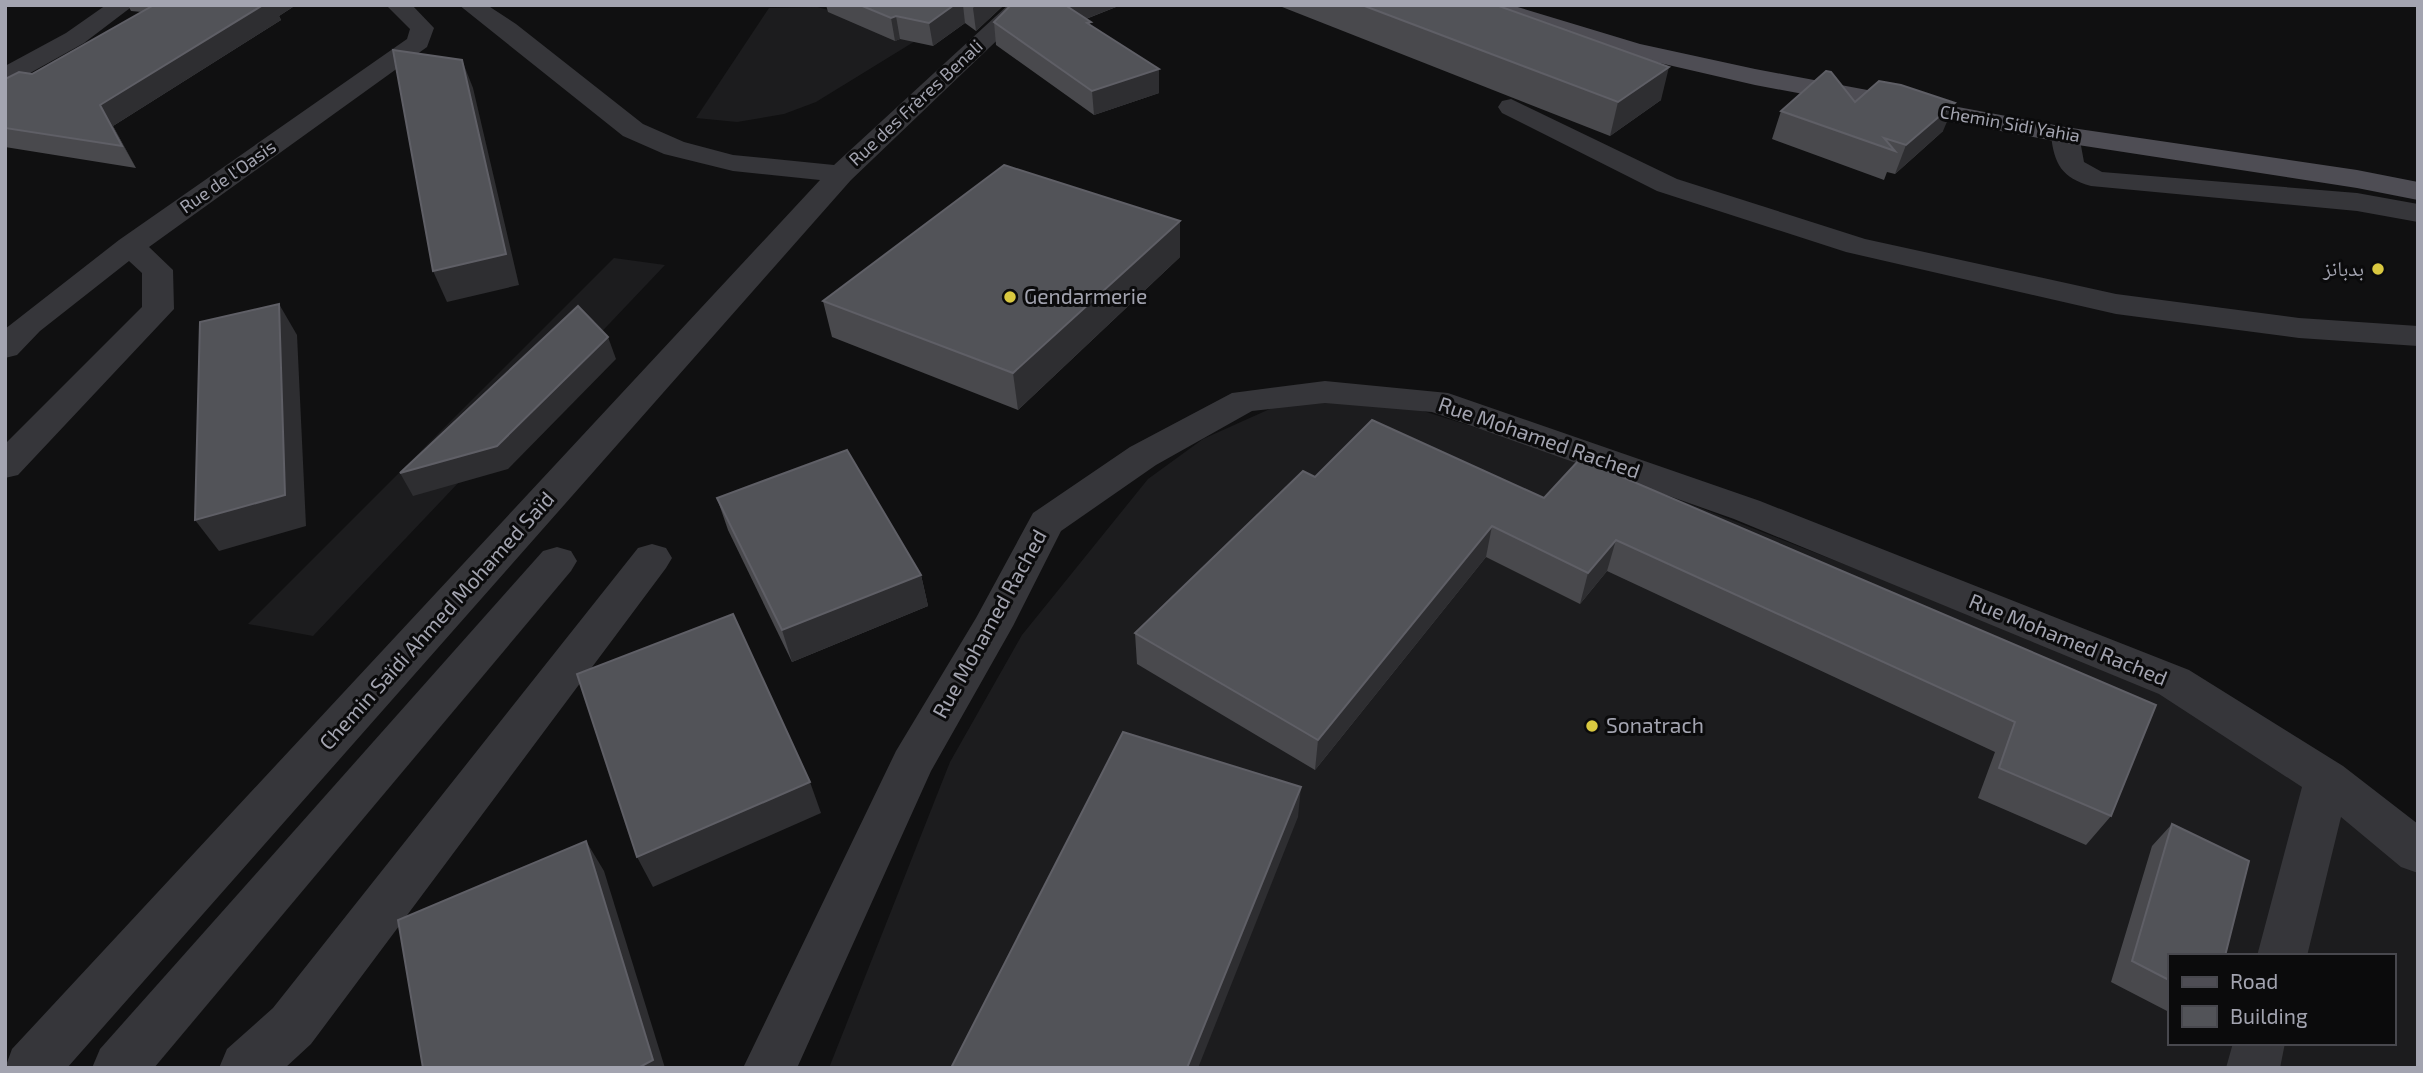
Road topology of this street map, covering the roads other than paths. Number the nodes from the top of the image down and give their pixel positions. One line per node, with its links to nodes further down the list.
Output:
1 (122, 5): 7 (street)
2 (398, 5): 14 (street, Rue de l'Oasis)
3 (471, 5): 11 (street, Rue des Frères Benali)
4 (1021, 5): 11 (street, Rue des Frères Benali)
5 (1485, 5): 9 (main road, Chemin Sidi Yahia)
6 (1524, 5): 10 (main road, Chemin Sidi Yahia)
7 (5, 77)
8 (1511, 107): 15 (street)
9 (2065, 135): 12 (main road, Chemin Sidi Yahia); 13 (street)
10 (2418, 172)
11 (841, 174): 24 (street, Chemin Saïdi Ahmed Mohamed Saïd)
12 (2418, 191)
13 (2418, 213)
14 (130, 246): 16 (street, Rue de l'Oasis); 17 (street)
15 (2418, 336)
16 (5, 348)
17 (5, 466)
18 (652, 558): 26 (street)
19 (557, 561): 25 (street)
20 (2327, 779): 21 (street, Rue Mohamed Rached); 22 (street); 27 (street, Rue Mohamed Rached)
21 (2418, 852)
22 (2283, 954)
23 (2259, 1045): 28 (street)
24 (32, 1068)
25 (120, 1068)
26 (246, 1068)
27 (770, 1068)
28 (2253, 1068)

